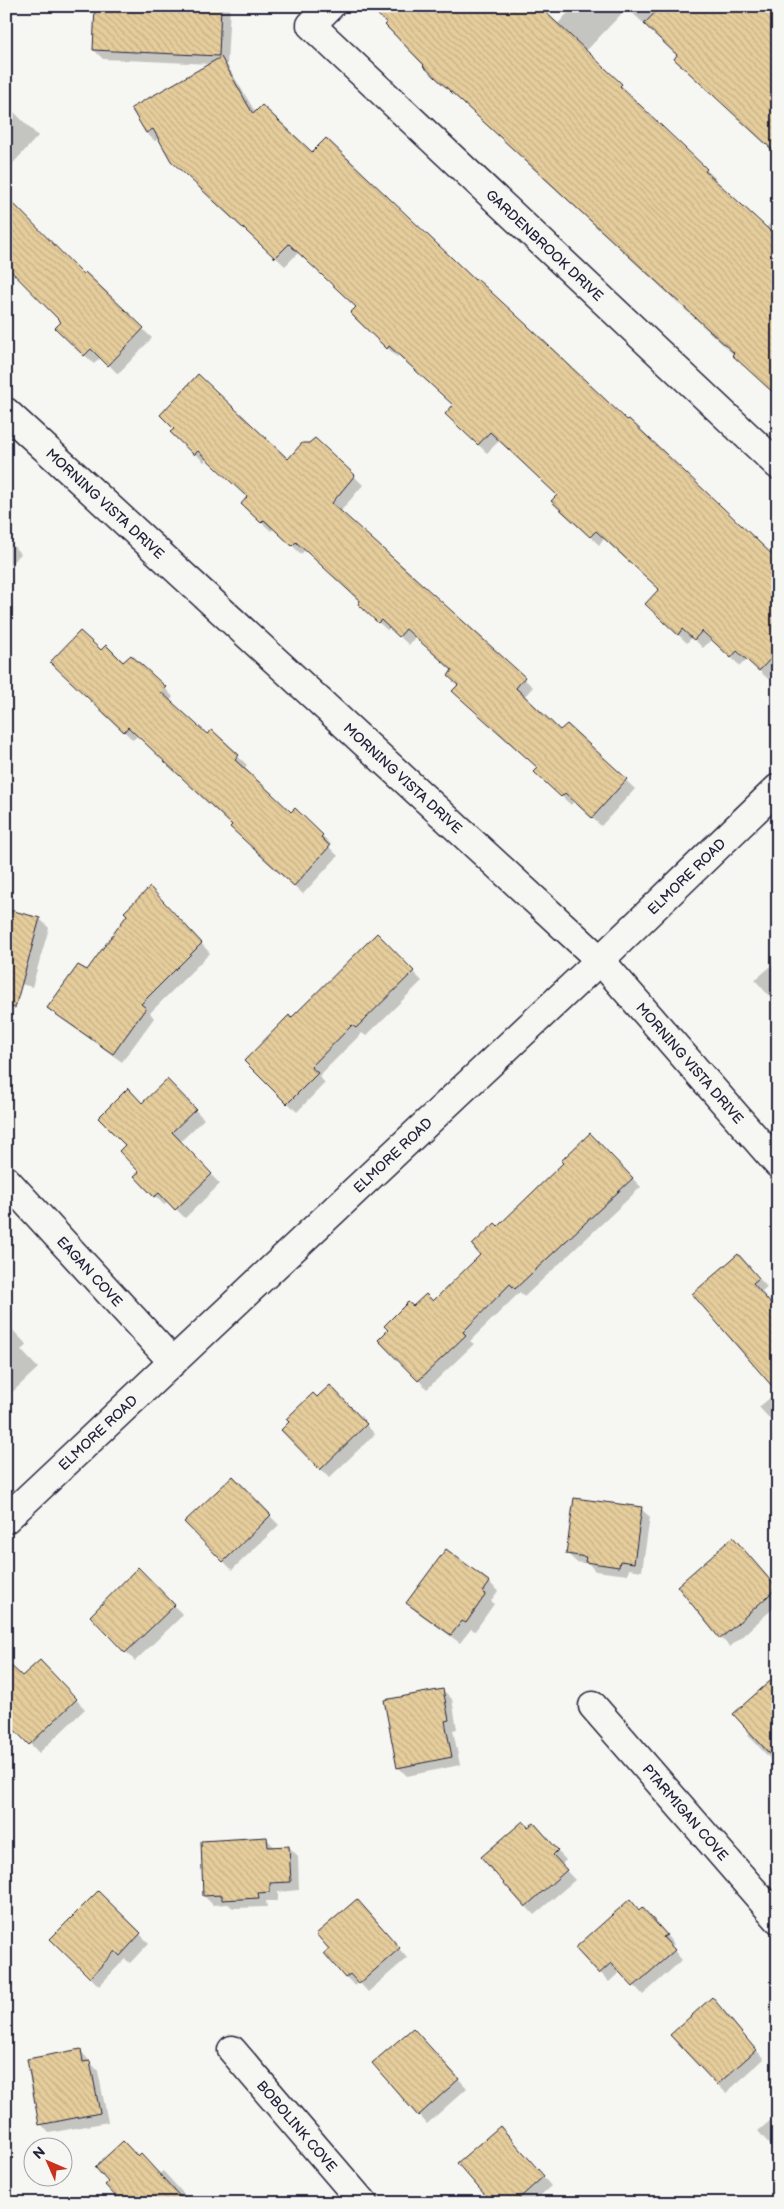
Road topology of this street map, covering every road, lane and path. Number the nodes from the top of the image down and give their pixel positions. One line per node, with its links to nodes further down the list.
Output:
1 (320, 16): 3 (street, GARDENBROOK DRIVE)
2 (6, 412): 5 (street, MORNING VISTA DRIVE)
3 (778, 465)
4 (778, 788): 5 (street, ELMORE ROAD)
5 (600, 960): 6 (street, MORNING VISTA DRIVE); 8 (street, ELMORE ROAD)
6 (778, 1164)
7 (6, 1180): 8 (street, EAGAN COVE)
8 (174, 1362): 9 (street, ELMORE ROAD)
9 (6, 1520)
10 (593, 1706): 11 (street, PTARMIGAN COVE)
11 (778, 1919)
12 (232, 2050): 13 (street, BOBOLINK COVE)
13 (363, 2203)

